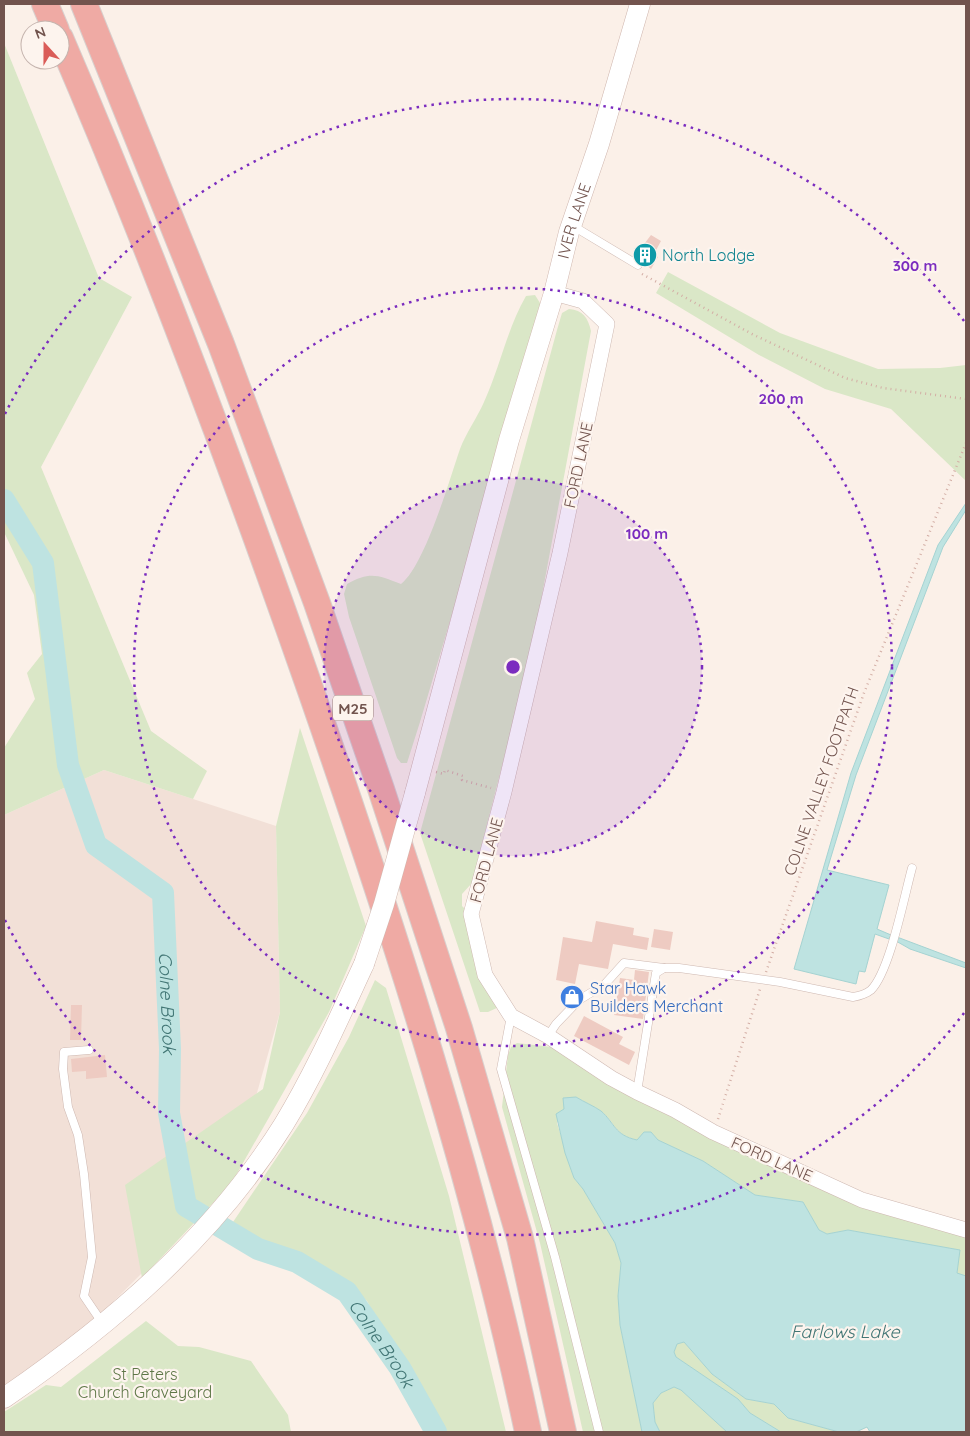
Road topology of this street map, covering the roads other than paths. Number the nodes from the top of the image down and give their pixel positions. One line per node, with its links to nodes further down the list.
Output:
1 (45, 4): 4 (highway)
2 (84, 4): 19 (highway, M25)
3 (640, 4): 6 (main road, IVER LANE)
4 (52, 20)
5 (70, 61): 18 (highway, M25)
6 (571, 225): 7 (lane); 8 (main road, IVER LANE)
7 (638, 265)
8 (554, 293): 11 (street, FORD LANE); 16 (main road, IVER LANE, bridge)
9 (912, 868): 10 (lane)
10 (664, 968): 12 (lane); 14 (lane)
11 (512, 1016): 12 (street, FORD LANE); 20 (lane)
12 (548, 1036): 14 (street, FORD LANE)
13 (89, 1050): 16 (lane)
14 (637, 1092): 15 (street, FORD LANE)
15 (966, 1230)
16 (104, 1326): 17 (main road, IVER LANE)
17 (4, 1398)
18 (528, 1432)
19 (563, 1432)
20 (600, 1432)

